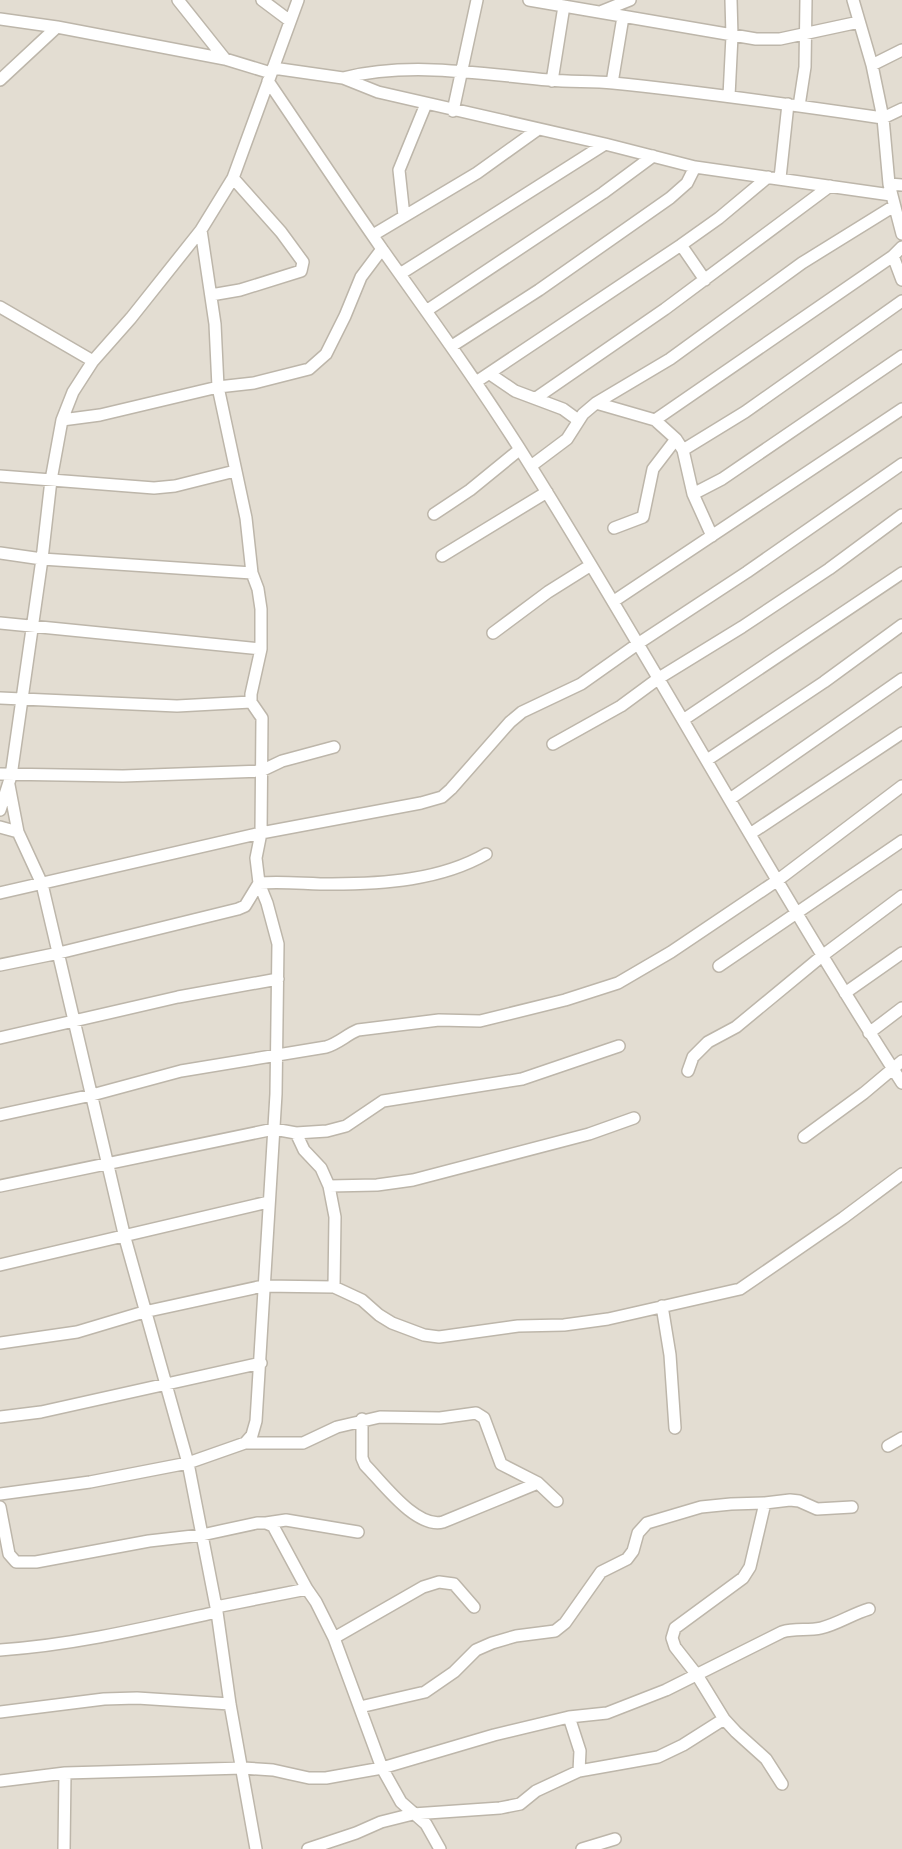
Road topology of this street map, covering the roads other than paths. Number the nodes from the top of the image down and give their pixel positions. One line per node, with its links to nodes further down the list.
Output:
1 (178, 0): 20 (street)
2 (262, 0): 14 (street)
3 (298, 0): 14 (street)
4 (477, 0): 22 (street)
5 (528, 0): 10 (street)
6 (630, 0): 11 (street)
7 (731, 0): 18 (street)
8 (806, 0): 17 (street)
9 (853, 0): 15 (street)
10 (572, 5): 11 (street); 26 (street)
11 (598, 13): 12 (street)
12 (623, 17): 18 (street); 27 (street)
13 (0, 19): 16 (street)
14 (290, 21): 23 (street)
15 (859, 22): 17 (street); 21 (street)
16 (57, 27): 20 (street); 25 (street)
17 (806, 32): 18 (street); 30 (street)
18 (732, 36): 28 (street)
19 (902, 50): 21 (street)
20 (225, 59): 23 (street)
21 (872, 65): 33 (street)
22 (460, 72): 24 (street); 26 (street); 32 (street)
23 (271, 74): 24 (street); 39 (street); 47 (street)
24 (343, 78): 29 (street)
25 (0, 80)
26 (552, 81): 27 (street)
27 (612, 83): 28 (street)
28 (729, 96): 30 (street)
29 (426, 104): 32 (street); 44 (street)
30 (794, 105): 33 (street); 40 (street)
31 (902, 109): 33 (street)
32 (453, 111): 34 (street)
33 (883, 118): 43 (street)
34 (537, 130): 35 (street); 44 (street)
35 (605, 144): 36 (street); 52 (street)
36 (653, 156): 37 (street); 58 (street)
37 (694, 167): 38 (street); 59 (street)
38 (768, 177): 40 (street); 48 (street)
39 (233, 178): 45 (street); 55 (street)
40 (780, 178): 42 (street)
41 (902, 184): 43 (street)
42 (830, 186): 43 (street); 53 (street)
43 (891, 195): 46 (street); 66 (street)
44 (404, 216): 47 (street)
45 (201, 230): 55 (street); 61 (street)
46 (902, 234)
47 (373, 235): 50 (street)
48 (681, 245): 53 (street); 62 (street)
49 (902, 247): 51 (street)
50 (382, 249): 52 (street); 64 (street)
51 (892, 256): 54 (street); 70 (street)
52 (400, 274): 58 (street)
53 (705, 280): 65 (street)
54 (902, 280)
55 (211, 295): 64 (street)
56 (902, 301): 73 (street)
57 (0, 307): 61 (street)
58 (426, 311): 59 (street)
59 (452, 346): 63 (street)
60 (902, 356): 80 (street)
61 (93, 361): 68 (street)
62 (490, 374): 63 (street); 65 (street)
63 (476, 382): 72 (street)
64 (218, 387): 68 (street); 76 (street)
65 (536, 398): 69 (street)
66 (596, 403): 69 (street); 70 (street)
67 (902, 409): 84 (street)
68 (62, 420): 78 (street)
69 (578, 420): 75 (street)
70 (655, 420): 71 (street)
71 (676, 439): 73 (street); 83 (street)
72 (519, 450): 75 (street); 81 (street)
73 (683, 450): 80 (street)
74 (902, 464): 96 (street)
75 (531, 466): 79 (street)
76 (235, 471): 78 (street); 89 (street)
77 (0, 476): 78 (street)
78 (50, 480): 87 (street)
79 (547, 492): 86 (street); 88 (street)
80 (693, 494): 84 (street)
81 (434, 514)
82 (902, 515): 98 (street)
83 (614, 528)
84 (712, 536): 91 (street)
85 (0, 553): 87 (street)
86 (442, 556)
87 (42, 559): 89 (street); 94 (street)
88 (591, 565): 91 (street); 95 (street)
89 (252, 573): 97 (street)
90 (902, 573): 103 (street)
91 (614, 601): 96 (street)
92 (0, 623): 94 (street)
93 (902, 626): 107 (street)
94 (31, 627): 97 (street); 101 (street)
95 (493, 633)
96 (639, 643): 98 (street); 115 (street)
97 (261, 649): 102 (street)
98 (659, 678): 103 (street); 105 (street)
99 (902, 678): 111 (street)
100 (0, 698): 101 (street)
101 (22, 700): 102 (street); 109 (street)
102 (251, 702): 108 (street)
103 (683, 720): 107 (street)
104 (902, 733): 116 (street)
105 (553, 744)
106 (334, 747): 108 (street)
107 (707, 760): 111 (street)
108 (261, 771): 109 (street); 115 (street)
109 (7, 778): 112 (street); 114 (street)
110 (902, 786): 119 (street)
111 (730, 799): 116 (street)
112 (0, 810)
113 (0, 826): 114 (street)
114 (18, 832): 121 (street)
115 (261, 832): 120 (street); 121 (street)
116 (750, 834): 119 (street)
117 (902, 841): 124 (street)
118 (486, 854): 120 (street)
119 (778, 880): 124 (street); 137 (street)
120 (258, 883): 125 (street); 130 (street)
121 (42, 884): 122 (street); 125 (street)
122 (0, 893)
123 (902, 896): 127 (street)
124 (798, 914): 127 (street); 129 (street)
125 (59, 953): 128 (street); 133 (street)
126 (902, 953): 131 (street)
127 (822, 956): 131 (street); 140 (street)
128 (0, 965)
129 (719, 966)
130 (278, 979): 133 (street); 137 (street)
131 (845, 993): 134 (street)
132 (902, 1008): 134 (street)
133 (73, 1021): 135 (street); 142 (street)
134 (869, 1033): 139 (street)
135 (0, 1038)
136 (619, 1046): 146 (street)
137 (276, 1055): 142 (street); 145 (street)
138 (902, 1061): 139 (street)
139 (892, 1068): 141 (street); 147 (street)
140 (688, 1071)
141 (902, 1083)
142 (92, 1095): 143 (street); 148 (street)
143 (0, 1115)
144 (634, 1118): 151 (street)
145 (274, 1130): 146 (street); 148 (street); 152 (street)
146 (296, 1133): 151 (street)
147 (804, 1137)
148 (108, 1165): 150 (street); 153 (street)
149 (902, 1174): 157 (street)
150 (0, 1186)
151 (328, 1186): 156 (street)
152 (268, 1202): 153 (street); 155 (street)
153 (125, 1238): 154 (street); 158 (street)
154 (0, 1265)
155 (263, 1286): 156 (street); 158 (street); 160 (street)
156 (334, 1287): 157 (street)
157 (662, 1306): 164 (street)
158 (144, 1312): 159 (street); 161 (street)
159 (0, 1343)
160 (260, 1363): 161 (street); 166 (street)
161 (167, 1384): 162 (street); 168 (street)
162 (0, 1418)
163 (362, 1419): 166 (street); 169 (street); 169 (street)
164 (676, 1428)
165 (902, 1438): 167 (street)
166 (245, 1443): 168 (street)
167 (888, 1446)
168 (188, 1463): 170 (street); 177 (street)
169 (538, 1483): 171 (street)
170 (0, 1494)
171 (557, 1501)
172 (765, 1504): 174 (street); 184 (street); 186 (street)
173 (0, 1507): 177 (street)
174 (852, 1508)
175 (266, 1523): 176 (street); 177 (street); 178 (street)
176 (358, 1532)
177 (202, 1534): 180 (street)
178 (307, 1589): 180 (street); 182 (street)
179 (474, 1607): 182 (street)
180 (216, 1609): 183 (street); 185 (street)
181 (869, 1609): 184 (street)
182 (334, 1638): 186 (street)
183 (0, 1650)
184 (697, 1675): 188 (street); 189 (street)
185 (230, 1704): 187 (street); 190 (street)
186 (360, 1707): 191 (street)
187 (0, 1712)
188 (570, 1717): 191 (street); 192 (street)
189 (724, 1719): 192 (street); 195 (street)
190 (243, 1768): 191 (street); 193 (street); 199 (street)
191 (382, 1768): 196 (street)
192 (579, 1771): 196 (street)
193 (65, 1773): 194 (street); 198 (street)
194 (0, 1781)
195 (782, 1784)
196 (413, 1814): 200 (street); 201 (street)
197 (614, 1839): 202 (street)
198 (64, 1849)
199 (256, 1849)
200 (308, 1849)
201 (440, 1849)
202 (582, 1849)

